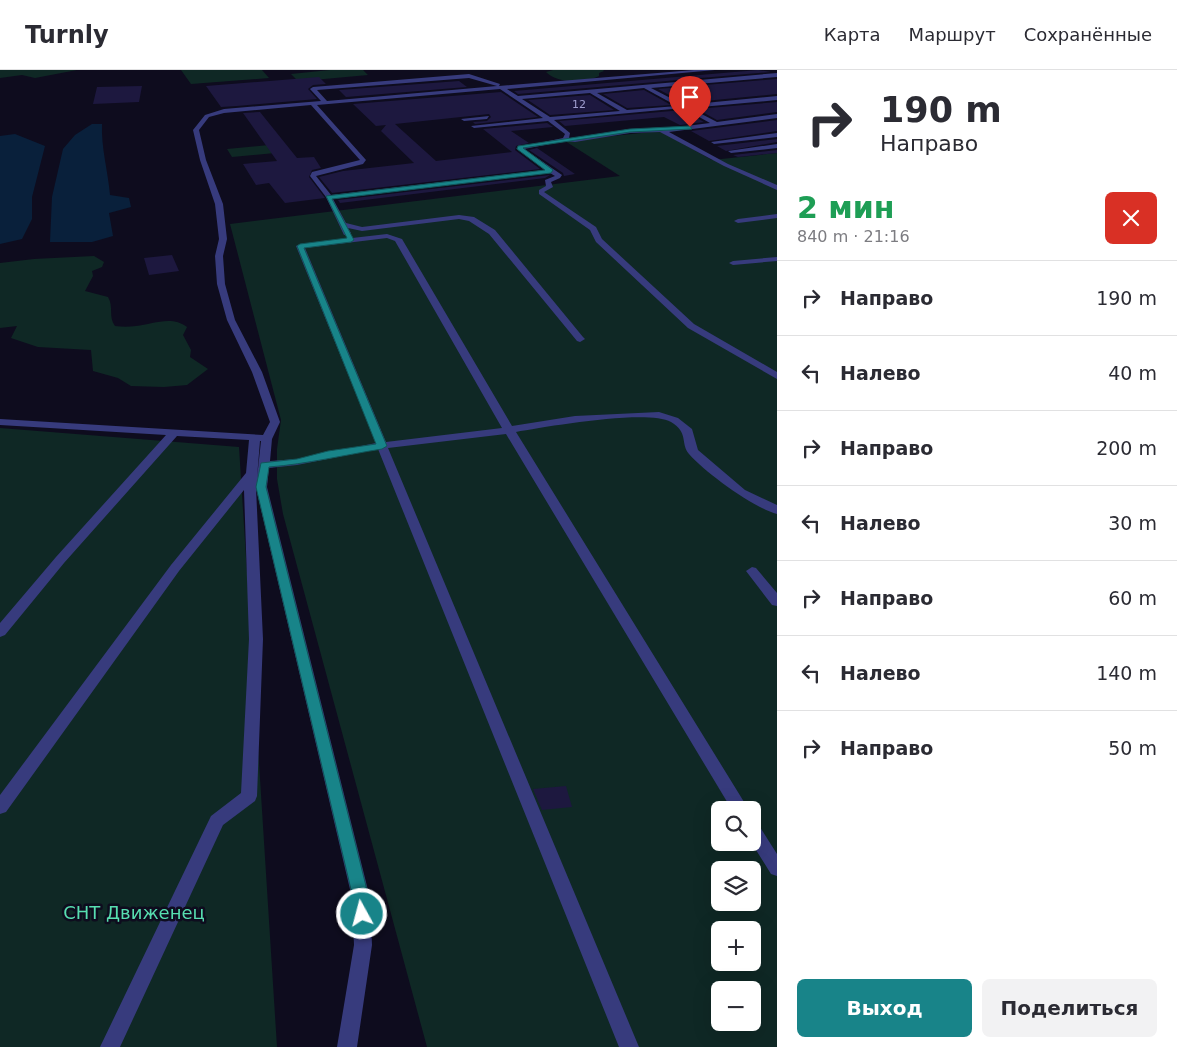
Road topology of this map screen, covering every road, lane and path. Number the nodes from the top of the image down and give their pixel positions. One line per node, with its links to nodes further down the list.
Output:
1 (459, 70): 5 (street)
2 (712, 70): 6 (street)
3 (726, 73): 7 (street)
4 (777, 75): 7 (street)
5 (469, 76): 11 (street); 12 (street); 16 (street)
6 (627, 77): 9 (street); 10 (street)
7 (738, 78): 8 (street); 10 (street)
8 (777, 81)
9 (574, 82): 11 (street); 13 (street)
10 (646, 87): 13 (street); 20 (street)
11 (505, 88): 12 (street); 14 (street)
12 (468, 91): 16 (street)
13 (591, 92): 14 (street); 18 (street)
14 (517, 98): 22 (street)
15 (777, 98): 20 (street)
16 (326, 103): 17 (street)
17 (313, 104): 41 (street); 53 (street)
18 (614, 105): 19 (street); 23 (street)
19 (605, 106)
20 (683, 106): 23 (street); 29 (street)
21 (548, 111): 22 (street)
22 (538, 112): 24 (street); 28 (street)
23 (626, 112): 28 (street)
24 (529, 113)
25 (492, 116): 27 (street)
26 (775, 118): 29 (street)
27 (464, 119)
28 (549, 119): 31 (street); 35 (street)
29 (715, 123): 32 (street)
30 (767, 125): 33 (street)
31 (474, 126)
32 (660, 130): 35 (street); 40 (street)
33 (698, 132)
34 (777, 135): 36 (street)
35 (565, 139): 39 (street)
36 (714, 142)
37 (777, 146): 38 (street)
38 (731, 151)
39 (551, 171): 41 (street); 49 (street)
40 (777, 188)
41 (328, 197): 44 (street)
42 (777, 216): 43 (street)
43 (738, 221)
44 (343, 225): 45 (street); 48 (street)
45 (351, 240): 51 (street); 54 (street)
46 (777, 259): 47 (street)
47 (733, 263)
48 (580, 339)
49 (777, 376)
50 (0, 422): 52 (street)
51 (509, 430): 54 (street); 57 (street); 61 (street)
52 (174, 433): 53 (street); 60 (street)
53 (261, 438): 55 (street); 56 (street)
54 (382, 446): 55 (street); 67 (street)
55 (265, 465): 66 (street)
56 (251, 474): 62 (street); 65 (street)
57 (777, 510)
58 (752, 571): 59 (street)
59 (777, 602)
60 (0, 632)
61 (736, 801)
62 (0, 808)
63 (761, 843): 64 (street)
64 (777, 869)
65 (110, 1047)
66 (347, 1047)
67 (628, 1047)

